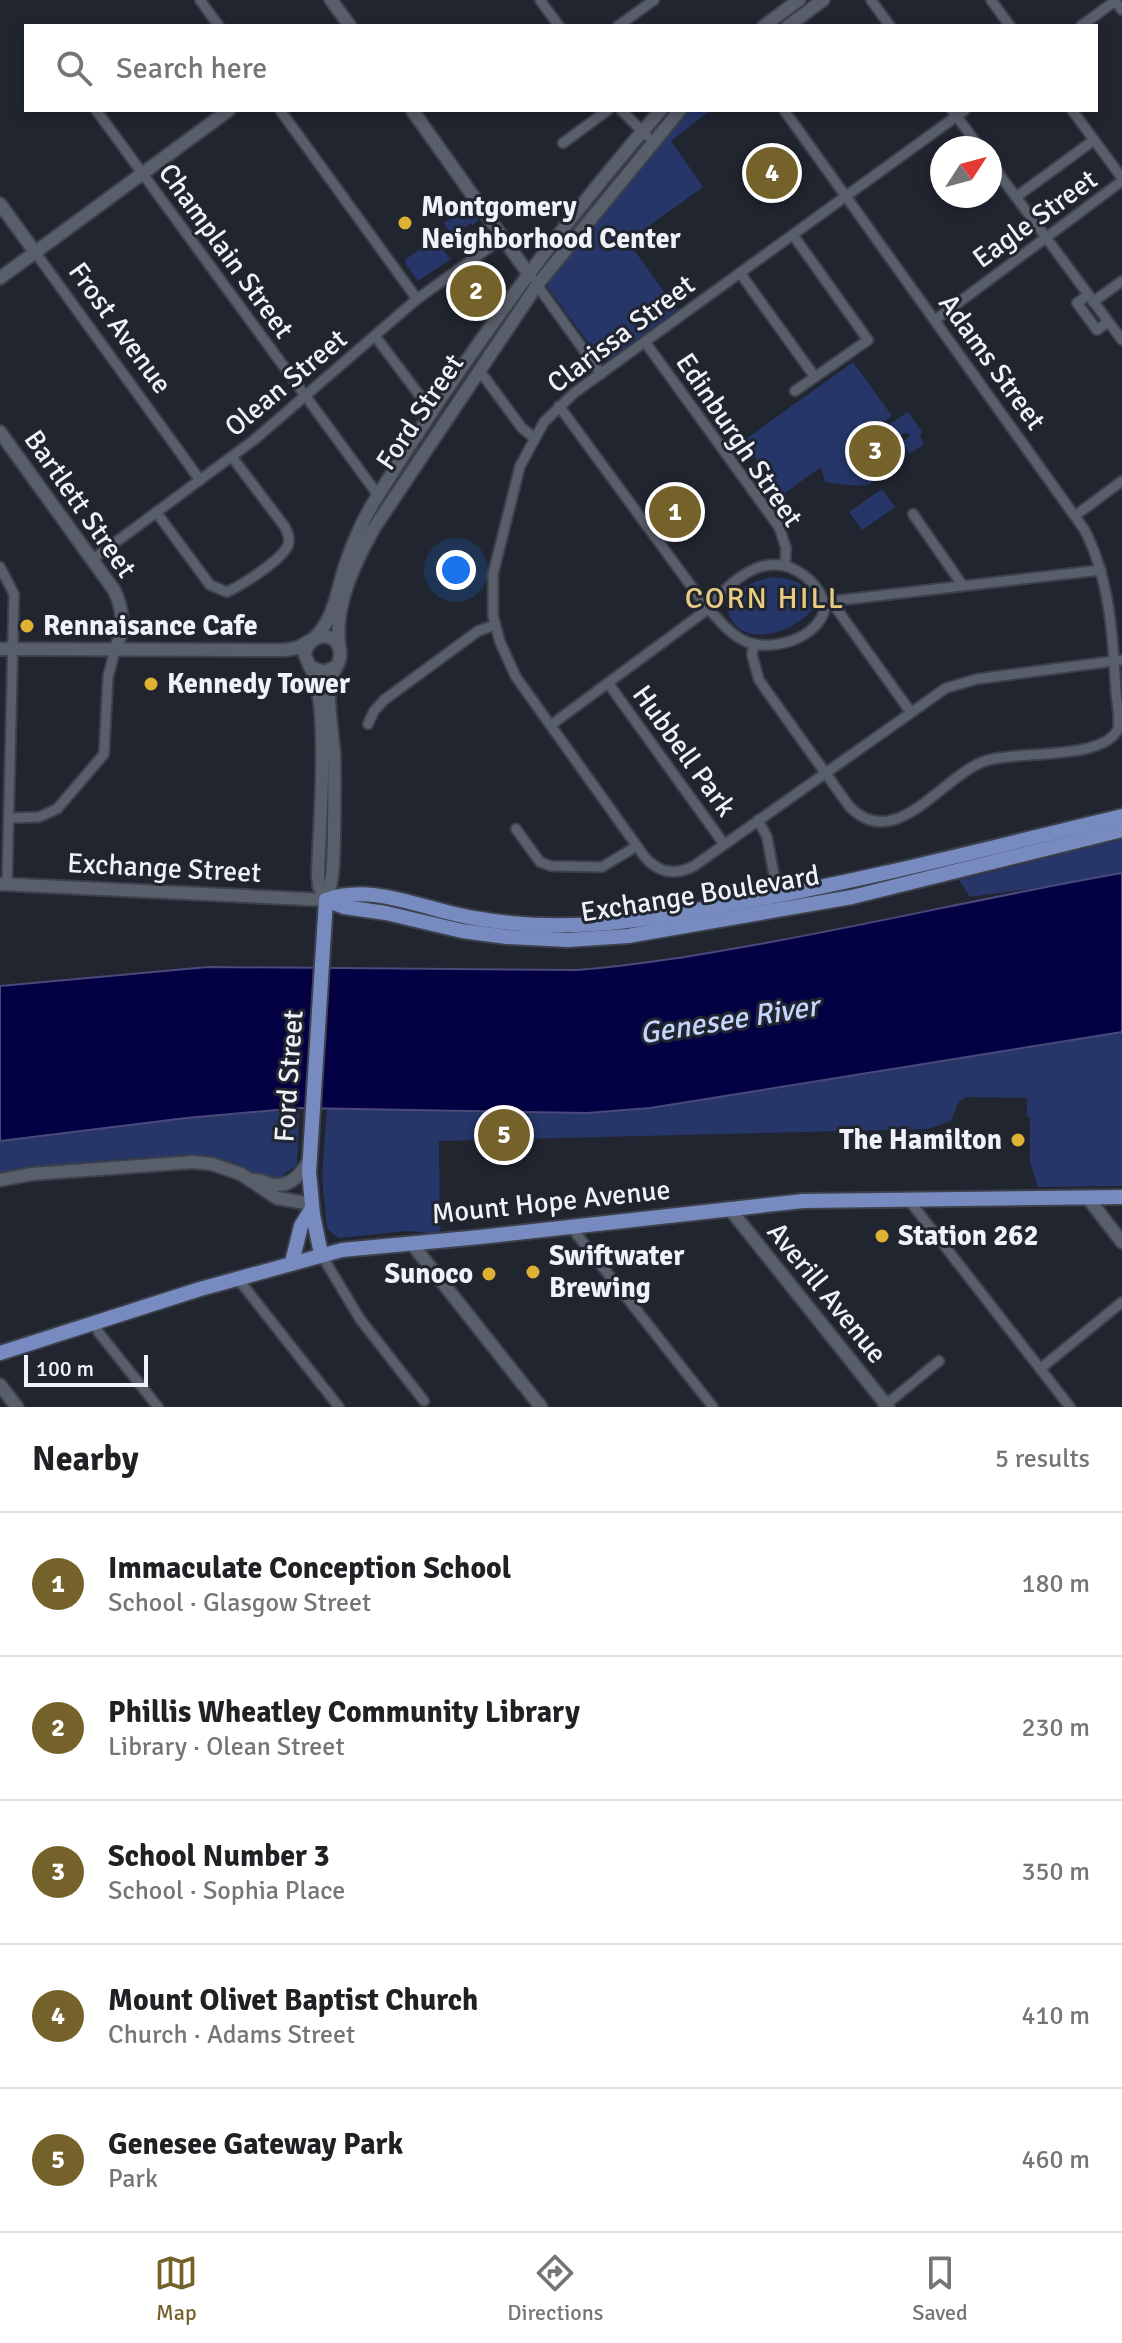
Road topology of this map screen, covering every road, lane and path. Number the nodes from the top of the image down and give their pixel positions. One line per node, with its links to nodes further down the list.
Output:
1 (200, 0): 11 (street)
2 (331, 0): 12 (main road)
3 (540, 0): 13 (street)
4 (654, 0): 14 (street)
5 (799, 0): 15 (main road)
6 (823, 0): 16 (main road)
7 (871, 0): 17 (street)
8 (991, 0): 18 (street)
9 (1115, 0): 10 (street); 19 (street)
10 (1122, 10)
11 (218, 24)
12 (346, 24)
13 (558, 24)
14 (621, 24)
15 (767, 24)
16 (791, 24)
17 (889, 24)
18 (1009, 24)
19 (1084, 24)
20 (97, 112): 36 (street, Champlain Street)
21 (226, 112): 36 (main road)
22 (281, 112): 52 (street)
23 (413, 112): 43 (main road)
24 (605, 112): 35 (street)
25 (623, 112): 31 (street)
26 (659, 112): 31 (main road, Ford Street)
27 (678, 112): 34 (main road, Ford Street)
28 (785, 112): 39 (street, Adams Street)
29 (958, 112): 32 (street); 39 (street, Clarissa Street)
30 (1073, 112): 33 (street)
31 (642, 132): 34 (street); 46 (main road, Ford Street)
32 (973, 136)
33 (1094, 140): 38 (street); 40 (street)
34 (653, 142): 50 (main road, Ford Street)
35 (563, 143)
36 (142, 173): 45 (main road); 62 (street, Champlain Street)
37 (1002, 178): 40 (street)
38 (1122, 180): 44 (street, Eagle Street)
39 (846, 196): 42 (street, Clarissa Street); 53 (street, Adams Street)
40 (1016, 197): 44 (street)
41 (0, 204): 45 (main road, Frost Avenue)
42 (793, 235): 47 (street, Clarissa Street); 60 (street)
43 (504, 237): 46 (main road); 52 (street, Olean Street)
44 (1046, 238): 51 (street); 53 (street, Eagle Street)
45 (35, 252): 48 (main road); 68 (street, Frost Avenue)
46 (528, 273): 50 (main road); 64 (main road, Ford Street)
47 (740, 273): 57 (street, Clarissa Street); 60 (street)
48 (0, 278)
49 (1122, 281): 51 (street)
50 (537, 285): 58 (main road, Ford Street); 59 (street)
51 (1091, 298): 54 (street); 54 (street)
52 (417, 299): 55 (street, Olean Street)
53 (935, 320): 73 (street, Adams Street)
54 (1108, 322): 56 (street)
55 (375, 336): 62 (street, Olean Street); 64 (street)
56 (1122, 340)
57 (645, 342): 59 (street, Clarissa Street); 75 (street, Edinburgh Street)
58 (479, 370): 66 (street); 87 (main road, Ford Street)
59 (601, 374): 63 (street, Clarissa Street)
60 (815, 377): 61 (street)
61 (795, 391)
62 (304, 396): 67 (street, Olean Street); 70 (street, Champlain Street)
63 (559, 406): 66 (street, Clarissa Street); 80 (street)
64 (433, 413): 70 (main road, Ford Street)
65 (0, 432): 74 (main road, Bartlett Street)
66 (533, 437): 81 (street, Clarissa Street)
67 (232, 457): 68 (street, Olean Street); 71 (street)
68 (200, 480): 71 (street, Olean Street)
69 (1122, 481): 73 (street)
70 (378, 495): 82 (main road, Ford Street)
71 (156, 512): 74 (street, Olean Street)
72 (913, 514): 78 (street)
73 (1076, 515): 77 (street, Adams Street)
74 (93, 559): 86 (main road, Bartlett Street)
75 (785, 566): 79 (street); 80 (street)
76 (0, 567): 85 (street)
77 (1101, 570): 78 (street); 89 (street, Adams Street)
78 (963, 586): 79 (street)
79 (828, 602): 83 (street); 93 (street)
80 (708, 609): 83 (street); 92 (street)
81 (495, 625): 94 (street); 95 (street, Clarissa Street)
82 (312, 640): 87 (main road); 88 (main road); 90 (main road)
83 (754, 644): 96 (street, Adams Street)
84 (0, 649): 85 (main road)
85 (14, 649): 86 (main road); 98 (street)
86 (115, 650): 88 (main road); 98 (street)
87 (340, 651): 91 (main road)
88 (188, 652): 90 (main road)
89 (1118, 660): 93 (street, Clarissa Street); 96 (street, Adams Street)
90 (309, 665): 91 (main road); 105 (main road, Ford Street)
91 (337, 666): 105 (main road, Ford Street)
92 (608, 683): 95 (street); 102 (street, Hubbell Park)
93 (910, 711): 96 (street, Clarissa Street)
94 (368, 724)
95 (551, 725): 103 (street, Clarissa Street)
96 (825, 772): 99 (street, Clarissa Street)
97 (1122, 816): 106 (main road, Exchange Boulevard)
98 (10, 818): 104 (street)
99 (758, 820): 102 (street, Clarissa Street); 106 (street)
100 (516, 829): 103 (street)
101 (1122, 830): 106 (main road, Exchange Boulevard)
102 (724, 844): 103 (street, Clarissa Street)
103 (637, 846)
104 (4, 884): 105 (main road, Exchange Street)
105 (326, 900): 106 (main road, Exchange Boulevard); 106 (main road, Exchange Boulevard); 107 (main road, Ford Street)
106 (779, 903)
107 (310, 1154): 109 (main road); 113 (main road, Ford Street)
108 (0, 1180): 109 (main road)
109 (252, 1180): 113 (main road)
110 (1087, 1197): 111 (main road, Mount Hope Avenue); 112 (main road, Mount Hope Avenue); 116 (main road)
111 (1122, 1197)
112 (908, 1199): 114 (main road, Mount Hope Avenue); 125 (street)
113 (312, 1206): 118 (main road, Ford Street); 119 (main road)
114 (729, 1208): 115 (main road, Mount Hope Avenue); 128 (main road, Averill Avenue)
115 (571, 1227): 117 (main road, Mount Hope Avenue); 133 (street)
116 (1122, 1242)
117 (412, 1244): 118 (main road, Mount Hope Avenue); 132 (main road)
118 (321, 1254): 119 (main road, Mount Hope Avenue); 127 (street)
119 (292, 1262): 120 (main road, Mount Hope Avenue)
120 (238, 1279): 122 (main road, Mount Hope Avenue); 131 (street)
121 (1122, 1302): 125 (street)
122 (95, 1323): 123 (main road, Mount Hope Avenue); 130 (street)
123 (0, 1353)
124 (939, 1361): 128 (street)
125 (1040, 1369): 134 (street)
126 (0, 1385): 129 (main road)
127 (424, 1401)
128 (885, 1406)
129 (17, 1407)
130 (158, 1407)
131 (339, 1407)
132 (541, 1407)
133 (713, 1407)
134 (1070, 1407)

